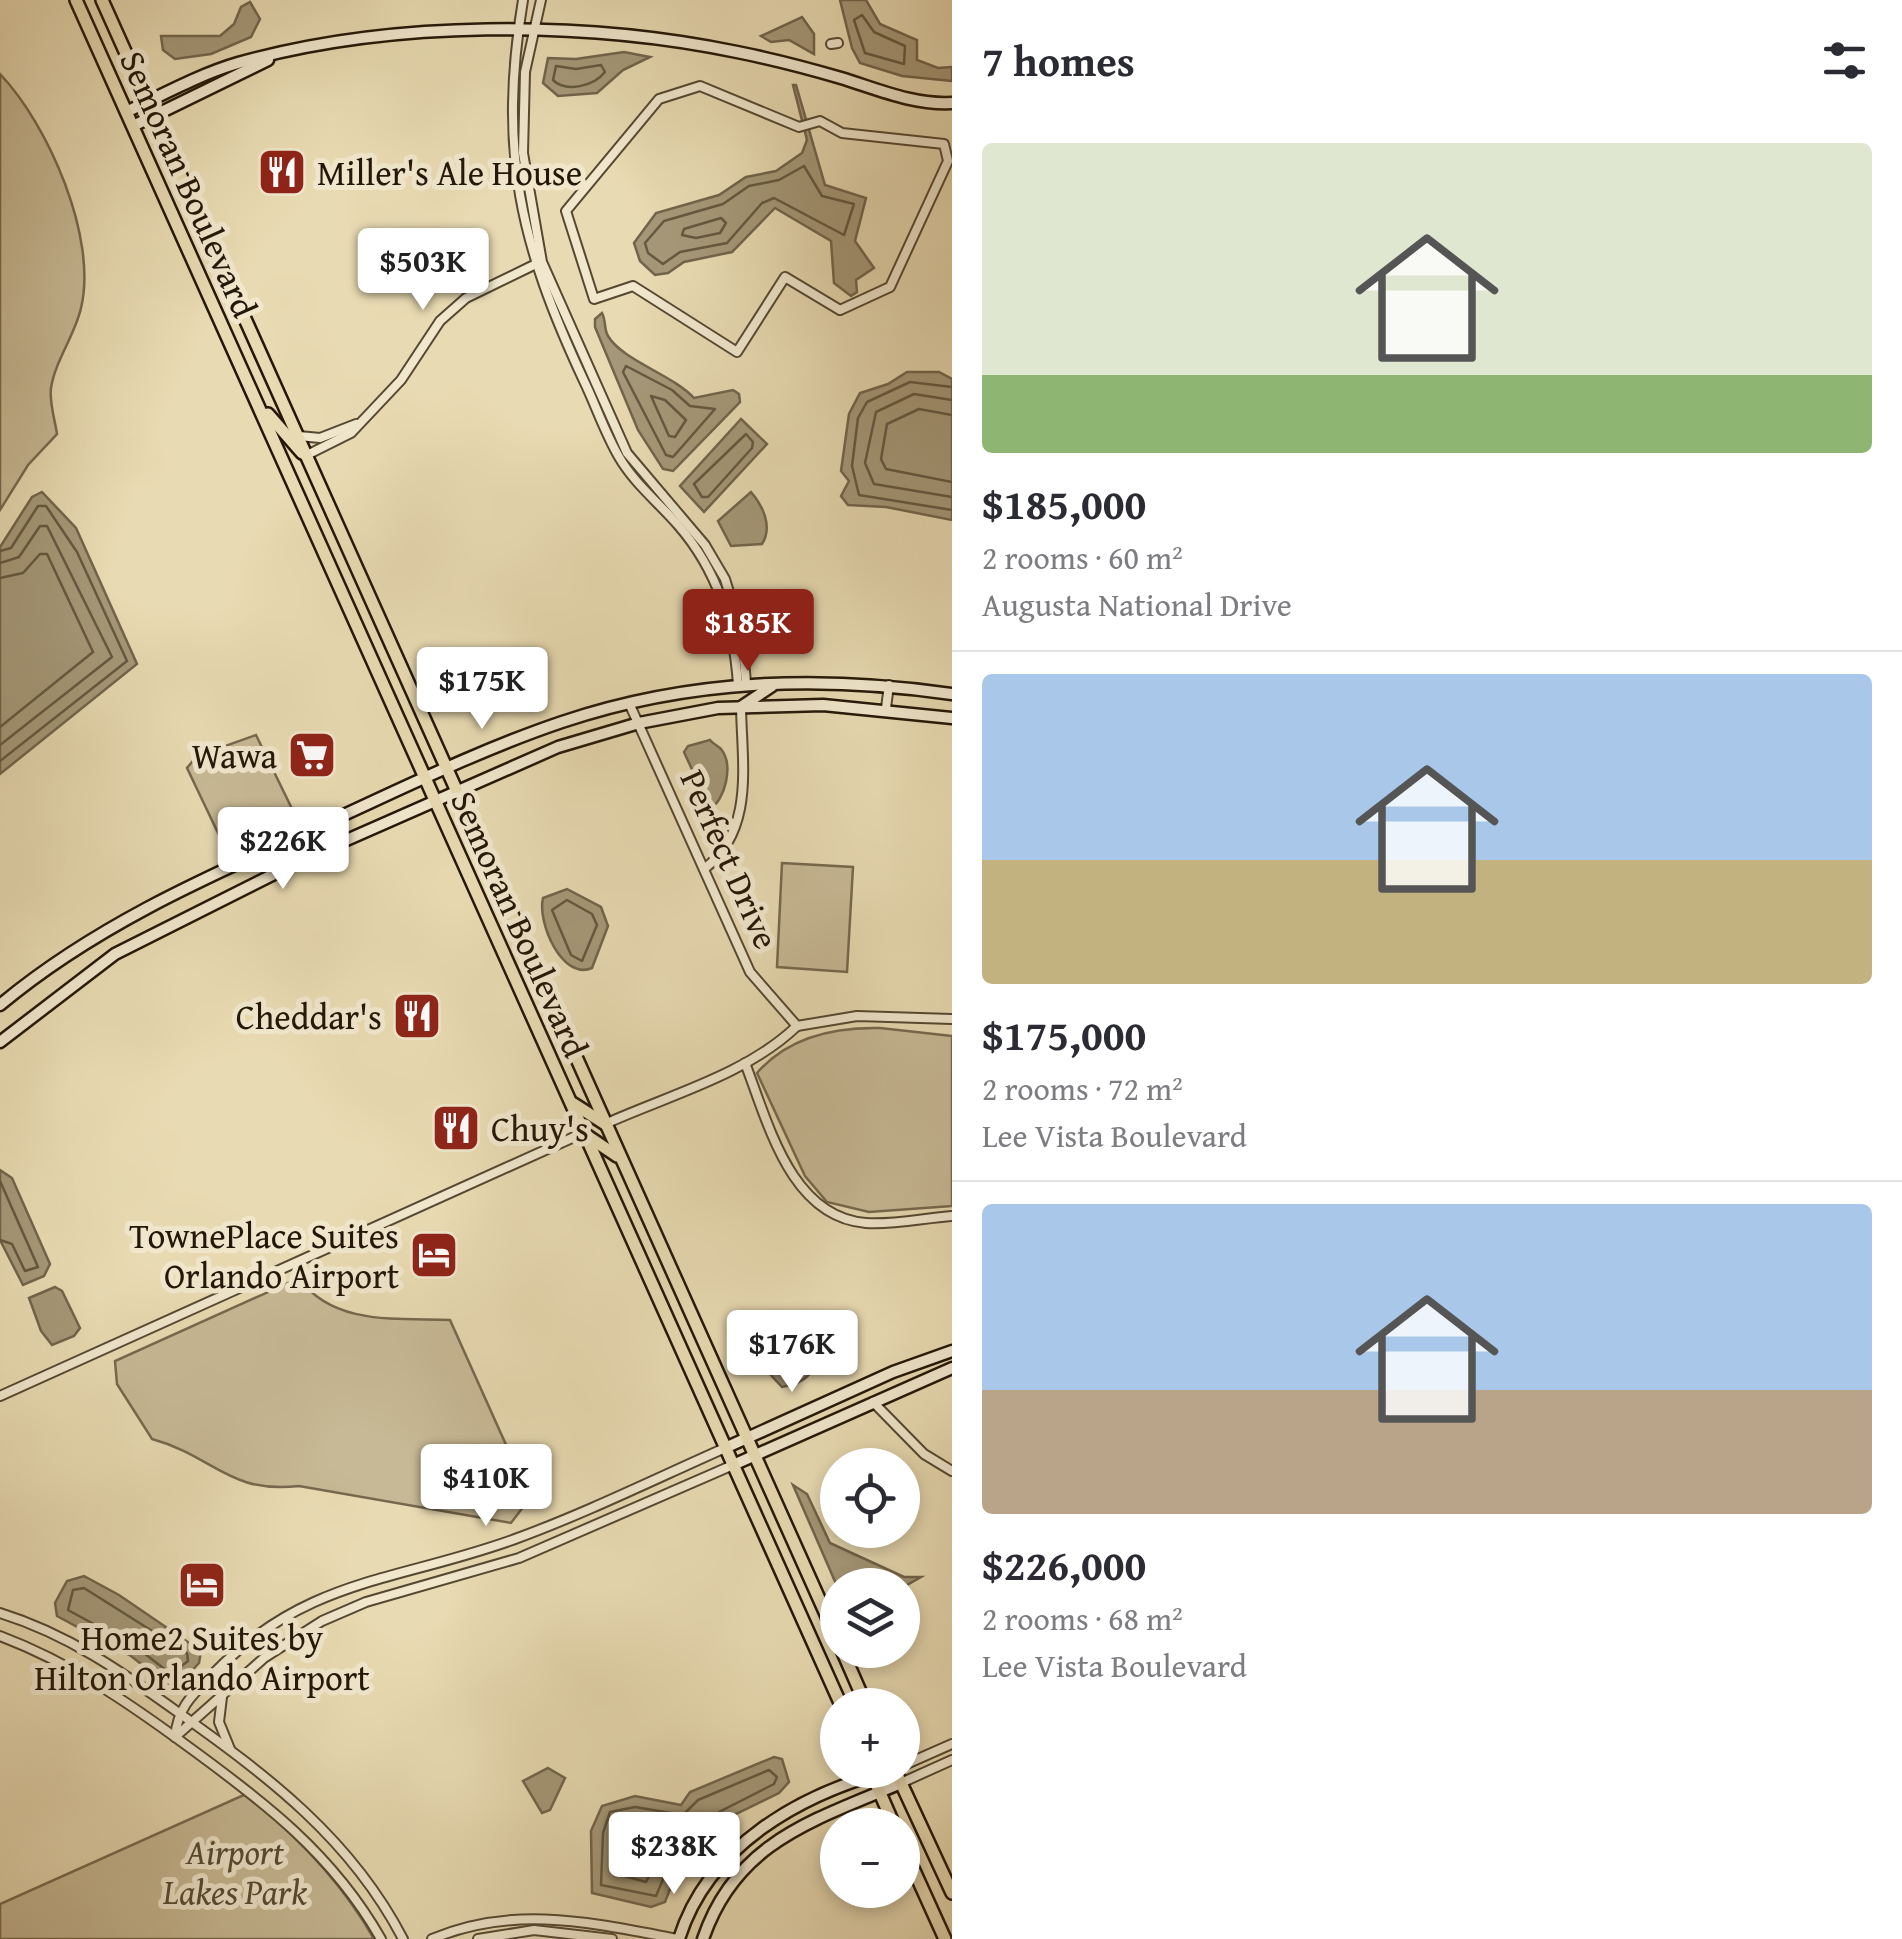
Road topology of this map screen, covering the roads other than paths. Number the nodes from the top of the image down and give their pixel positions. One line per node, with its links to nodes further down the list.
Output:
1 (76, 0): 10 (main road, Semoran Boulevard)
2 (102, 0): 8 (main road, Semoran Boulevard)
3 (523, 0): 5 (street)
4 (541, 0): 6 (street)
5 (518, 33): 6 (street); 7 (street); 14 (street)
6 (530, 33): 9 (street); 14 (street)
7 (282, 52): 8 (street); 11 (street)
8 (147, 102): 10 (street); 11 (main road, Semoran Boulevard)
9 (952, 103)
10 (126, 112): 13 (main road, Semoran Boulevard)
11 (154, 116): 13 (street); 17 (main road, Semoran Boulevard)
12 (813, 124): 12 (street)
13 (133, 126): 15 (main road, Semoran Boulevard)
14 (538, 263): 16 (street); 22 (street)
15 (249, 386): 18 (main road, Semoran Boulevard); 19 (main road)
16 (356, 424): 17 (street); 19 (street)
17 (296, 436): 19 (main road, Semoran Boulevard)
18 (280, 456): 20 (main road); 32 (main road, Semoran Boulevard)
19 (306, 456): 20 (main road, Semoran Boulevard)
20 (322, 492): 31 (main road, Semoran Boulevard)
21 (782, 682): 22 (street); 23 (street); 26 (street)
22 (742, 684): 25 (street); 27 (street)
23 (889, 685): 24 (street); 28 (street)
24 (952, 694)
25 (630, 703): 30 (street, Perfect Drive); 31 (street)
26 (741, 707): 27 (street); 28 (street); 36 (street)
27 (718, 708): 30 (street)
28 (886, 708): 29 (street)
29 (952, 718)
30 (638, 722): 33 (street); 36 (street, Perfect Drive)
31 (446, 770): 32 (street); 33 (main road, Semoran Boulevard)
32 (425, 779): 34 (main road, Semoran Boulevard); 35 (street)
33 (456, 790): 34 (street); 46 (main road, Semoran Boulevard)
34 (434, 801): 37 (street); 45 (main road, Semoran Boulevard)
35 (226, 868): 37 (street); 38 (street)
36 (704, 870): 42 (street, Perfect Drive)
37 (241, 890): 39 (street)
38 (76, 949): 39 (street); 40 (street)
39 (90, 972): 43 (street)
40 (0, 1005)
41 (952, 1022): 42 (street)
42 (797, 1026): 44 (street)
43 (0, 1042)
44 (745, 1063): 46 (street); 49 (street)
45 (567, 1098): 46 (main road); 47 (main road, Semoran Boulevard)
46 (605, 1124): 48 (main road, Semoran Boulevard)
47 (583, 1133): 48 (main road); 52 (street); 55 (main road, Semoran Boulevard)
48 (620, 1159): 54 (main road, Semoran Boulevard)
49 (952, 1216)
50 (952, 1351): 54 (street)
51 (952, 1368): 53 (street)
52 (0, 1396)
53 (871, 1400): 56 (street); 58 (street)
54 (746, 1438): 55 (street); 56 (main road, Semoran Boulevard)
55 (725, 1448): 57 (main road, Semoran Boulevard); 64 (street)
56 (753, 1454): 57 (street); 59 (main road, Semoran Boulevard)
57 (733, 1466): 62 (main road, Semoran Boulevard); 63 (street)
58 (952, 1471)
59 (820, 1601)
60 (3, 1614): 61 (street); 64 (street)
61 (0, 1634): 66 (street)
62 (833, 1688)
63 (222, 1696): 65 (street); 68 (street)
64 (177, 1712): 65 (street); 66 (street)
65 (194, 1723): 66 (street); 68 (street)
66 (175, 1737): 81 (street)
67 (952, 1744): 69 (street)
68 (230, 1750): 82 (street)
69 (920, 1758)
70 (952, 1760): 71 (street)
71 (920, 1774)
72 (840, 1788): 86 (street)
73 (877, 1788): 76 (main road)
74 (889, 1788): 76 (street)
75 (903, 1788): 79 (main road)
76 (879, 1792): 77 (main road); 87 (street)
77 (886, 1808)
78 (920, 1885): 80 (main road)
79 (952, 1893)
80 (942, 1935)
81 (381, 1939)
82 (403, 1939)
83 (432, 1939): 86 (street)
84 (478, 1939): 85 (street)
85 (612, 1939)
86 (679, 1939)
87 (703, 1939)

